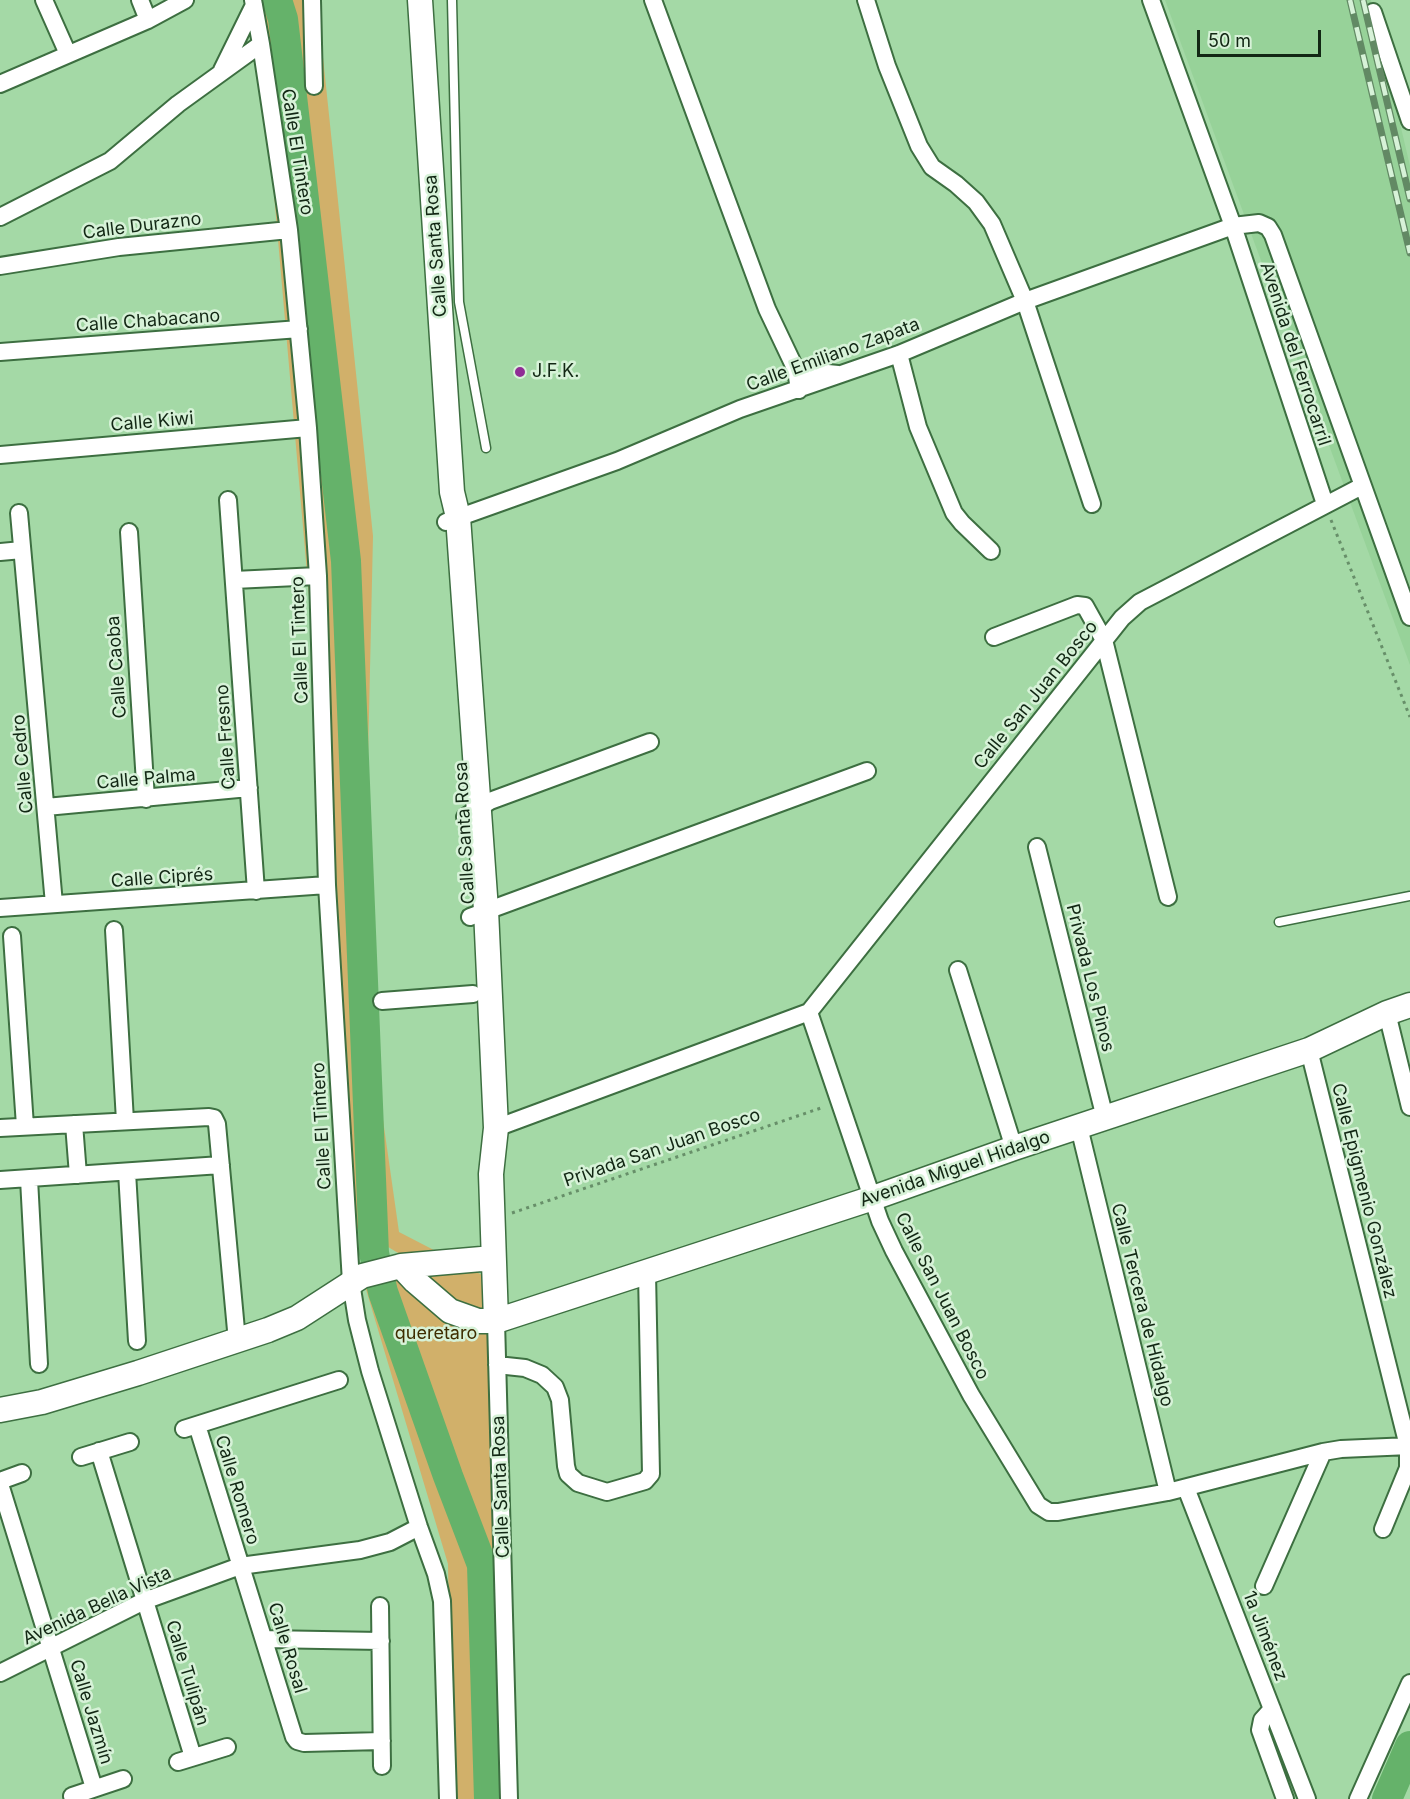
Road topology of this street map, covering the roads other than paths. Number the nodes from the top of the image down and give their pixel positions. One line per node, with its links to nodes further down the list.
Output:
1 (44, 0): 14 (street)
2 (140, 0): 12 (street)
3 (185, 0): 12 (street)
4 (312, 0): 17 (street)
5 (420, 0): 38 (street, Calle Santa Rosa)
6 (452, 0): 31 (lane)
7 (653, 0): 27 (street)
8 (866, 0): 23 (street)
9 (1151, 0): 20 (street, Avenida del Ferrocarril)
10 (254, 2): 13 (street, Calle El Tintero); 15 (street)
11 (1373, 12): 18 (street)
12 (148, 20): 14 (street)
13 (261, 44): 15 (street); 21 (street, Calle El Tintero)
14 (68, 54): 16 (street)
15 (222, 71): 19 (street)
16 (0, 84)
17 (314, 86)
18 (1410, 121)
19 (0, 217)
20 (1233, 226): 23 (street, Calle Emiliano Zapata); 33 (street, Calle Emiliano Zapata); 36 (street, Avenida del Ferrocarril)
21 (289, 230): 22 (street, Calle Durazno); 24 (street, Calle El Tintero)
22 (0, 266)
23 (1025, 301): 26 (street, Calle Emiliano Zapata); 35 (street)
24 (299, 329): 25 (street, Calle Chabacano); 30 (street, Calle El Tintero)
25 (0, 352)
26 (899, 354): 28 (street, Calle Emiliano Zapata); 41 (street)
27 (796, 370): 28 (street); 29 (street)
28 (845, 374): 29 (street, Calle Emiliano Zapata)
29 (799, 390): 38 (street, Calle Emiliano Zapata)
30 (308, 428): 32 (street, Calle Kiwi); 43 (street, Calle El Tintero)
31 (486, 448)
32 (0, 455)
33 (1362, 486): 36 (street, Calle San Juan Bosco); 45 (street, Calle Emiliano Zapata)
34 (228, 500): 44 (street, Calle Fresno)
35 (1092, 504)
36 (1325, 504): 47 (street, Calle San Juan Bosco)
37 (19, 513): 40 (street, Calle Cedro)
38 (452, 519): 53 (street, Calle Santa Rosa)
39 (129, 532): 51 (street, Calle Caoba)
40 (22, 550): 42 (street); 52 (street, Calle Cedro)
41 (991, 551)
42 (0, 552)
43 (318, 576): 44 (street); 55 (street, Calle El Tintero)
44 (234, 580): 50 (street, Calle Fresno)
45 (1410, 617)
46 (994, 637): 47 (street)
47 (1104, 640): 58 (street); 69 (street, Calle San Juan Bosco)
48 (650, 742): 53 (street)
49 (867, 771): 61 (street)
50 (249, 788): 51 (street, Calle Palma); 56 (street, Calle Fresno)
51 (146, 799): 52 (street, Calle Palma)
52 (46, 807): 59 (street, Calle Cedro)
53 (471, 812): 61 (street, Calle Santa Rosa)
54 (1036, 847): 74 (street, Privada Los Pinos)
55 (327, 885): 56 (street, Calle Ciprés); 92 (street, Calle El Tintero)
56 (256, 891): 59 (street, Calle Ciprés)
57 (1410, 896): 62 (lane)
58 (1168, 897)
59 (54, 904): 60 (street, Calle Ciprés)
60 (0, 908)
61 (478, 914): 66 (street, Calle Santa Rosa); 71 (street, Calle Santa Rosa)
62 (1279, 922)
63 (114, 930): 75 (street)
64 (12, 936): 77 (street)
65 (958, 970): 81 (street)
66 (473, 994): 67 (street); 71 (street, Calle Santa Rosa)
67 (382, 1001)
68 (1410, 1005): 70 (street, Avenida Miguel Hidalgo)
69 (809, 1012): 80 (street); 88 (street, Calle San Juan Bosco)
70 (1387, 1012): 72 (street, Avenida Miguel Hidalgo); 73 (street)
71 (483, 1021): 80 (street, Calle Santa Rosa); 84 (street, Calle Santa Rosa)
72 (1309, 1050): 74 (street, Avenida Miguel Hidalgo); 101 (street, Calle Epigmenio González)
73 (1410, 1107)
74 (1105, 1118): 78 (street, Avenida Miguel Hidalgo)
75 (125, 1121): 76 (street); 82 (street)
76 (74, 1124): 77 (street); 85 (street)
77 (25, 1126): 79 (street)
78 (1079, 1127): 81 (street, Avenida Miguel Hidalgo); 108 (street, Calle Tercera de Hidalgo)
79 (0, 1128)
80 (496, 1128): 84 (street, Calle Santa Rosa)
81 (1014, 1148): 88 (street, Avenida Miguel Hidalgo)
82 (221, 1165): 83 (street); 95 (street)
83 (127, 1172): 85 (street); 94 (street)
84 (491, 1174): 89 (street, Calle Santa Rosa)
85 (78, 1175): 86 (street)
86 (29, 1179): 87 (street); 96 (street)
87 (0, 1180)
88 (873, 1198): 91 (street, Avenida Miguel Hidalgo); 108 (street, Calle San Juan Bosco)
89 (493, 1258): 90 (street); 93 (street, Calle Santa Rosa)
90 (396, 1267): 92 (street); 93 (street)
91 (647, 1273): 93 (street, Avenida Miguel Hidalgo); 97 (street)
92 (356, 1279): 95 (street); 109 (street, Calle El Tintero)
93 (496, 1321): 97 (street, Calle Santa Rosa)
94 (137, 1341)
95 (237, 1341): 99 (street)
96 (39, 1364)
97 (497, 1365): 128 (street, Calle Santa Rosa)
98 (339, 1380): 111 (street, Calle Romero)
99 (0, 1410)
100 (130, 1442): 102 (street)
101 (1409, 1446): 103 (street); 110 (street, Calle Epigmenio González)
102 (99, 1451): 104 (street); 113 (street, Calle Tulipán)
103 (1323, 1452): 107 (street); 112 (street)
104 (81, 1457)
105 (22, 1473): 106 (street)
106 (0, 1482): 117 (street, Calle Jazmín)
107 (1186, 1488): 108 (street); 120 (street, 1a Jiménez)
108 (1168, 1492)
109 (419, 1527): 111 (street, Avenida Bella Vista); 127 (street, Calle El Tintero)
110 (1383, 1529)
111 (240, 1566): 113 (street, Avenida Bella Vista); 115 (street, Calle Rosal)
112 (1264, 1586)
113 (144, 1601): 117 (street, Avenida Bella Vista); 122 (street, Calle Tulipán)
114 (380, 1606): 116 (street)
115 (264, 1639): 116 (street); 121 (street, Calle Rosal)
116 (381, 1641): 121 (street)
117 (51, 1647): 118 (street, Avenida Bella Vista); 125 (street, Calle Jazmín)
118 (0, 1673)
119 (1410, 1683): 131 (street)
120 (1272, 1709): 129 (street); 130 (street, 1a Jiménez)
121 (381, 1741): 123 (street)
122 (227, 1747)
123 (382, 1766)
124 (123, 1779): 125 (street)
125 (94, 1788): 126 (street)
126 (72, 1796)
127 (448, 1799)
128 (509, 1799)
129 (1285, 1799)
130 (1307, 1799)
131 (1359, 1799)

